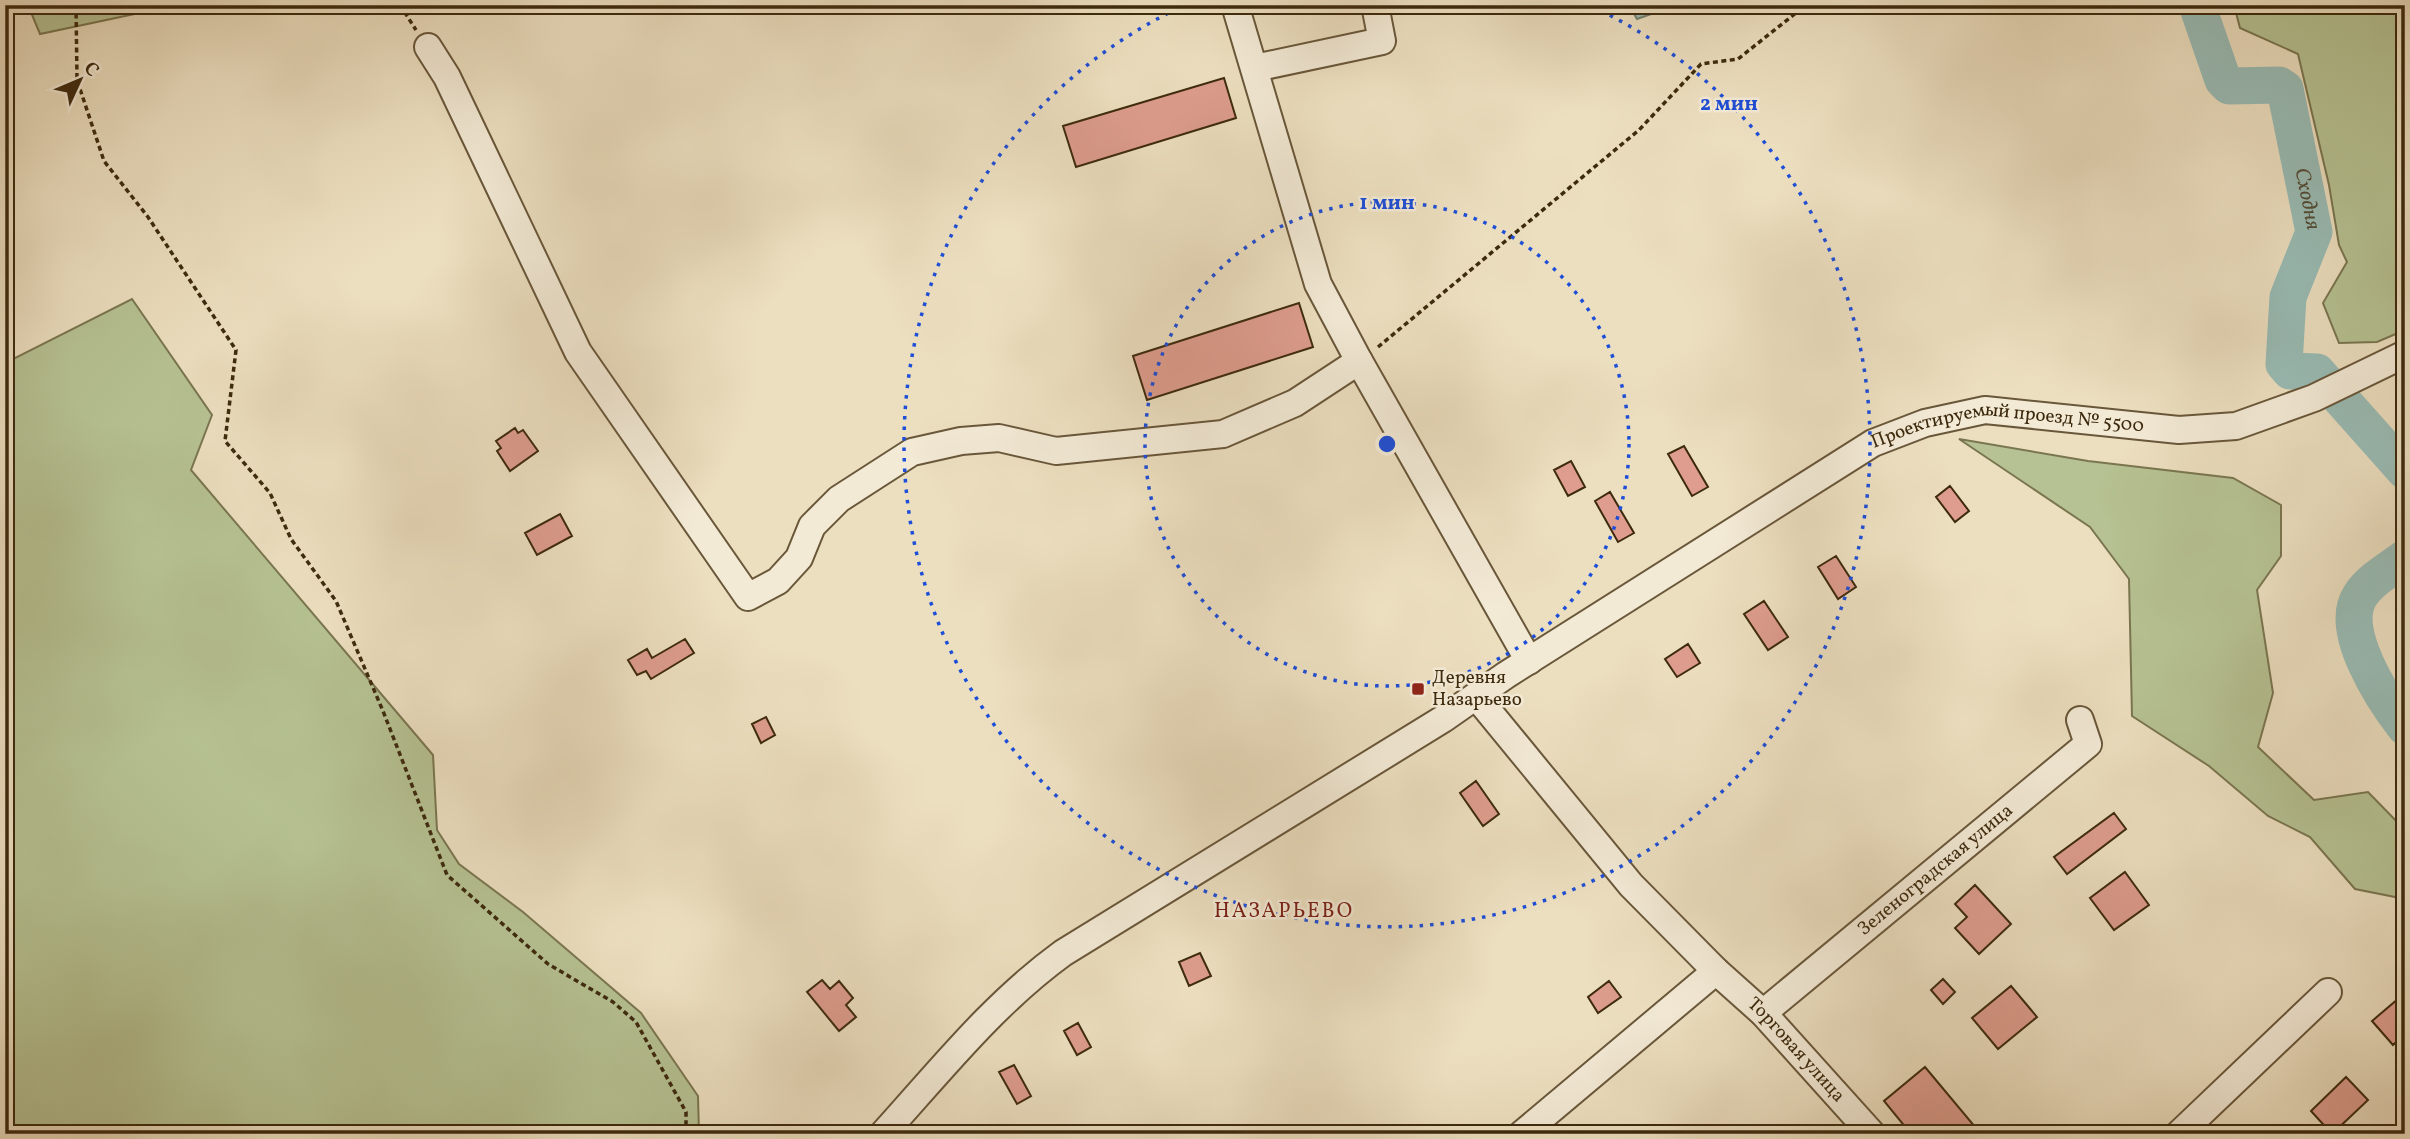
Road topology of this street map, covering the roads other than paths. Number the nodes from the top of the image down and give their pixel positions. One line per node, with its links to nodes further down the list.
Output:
1 (1236, 5): 4 (street)
2 (1375, 5): 4 (street)
3 (428, 47): 6 (street)
4 (1255, 68): 6 (street)
5 (2405, 354): 7 (street, Проектируемый проезд № 5500)
6 (1359, 361): 7 (street)
7 (1529, 661): 8 (street, Проектируемый проезд № 5500)
8 (1476, 696): 10 (street, Торговая улица); 13 (street, Проектируемый проезд № 5500)
9 (2080, 720): 12 (street, Зеленоградская улица)
10 (1716, 971): 12 (street, Торговая улица); 14 (street)
11 (2328, 992): 16 (street)
12 (1763, 1013): 15 (street, Торговая улица)
13 (883, 1134)
14 (1522, 1134)
15 (1872, 1134)
16 (2179, 1134)

